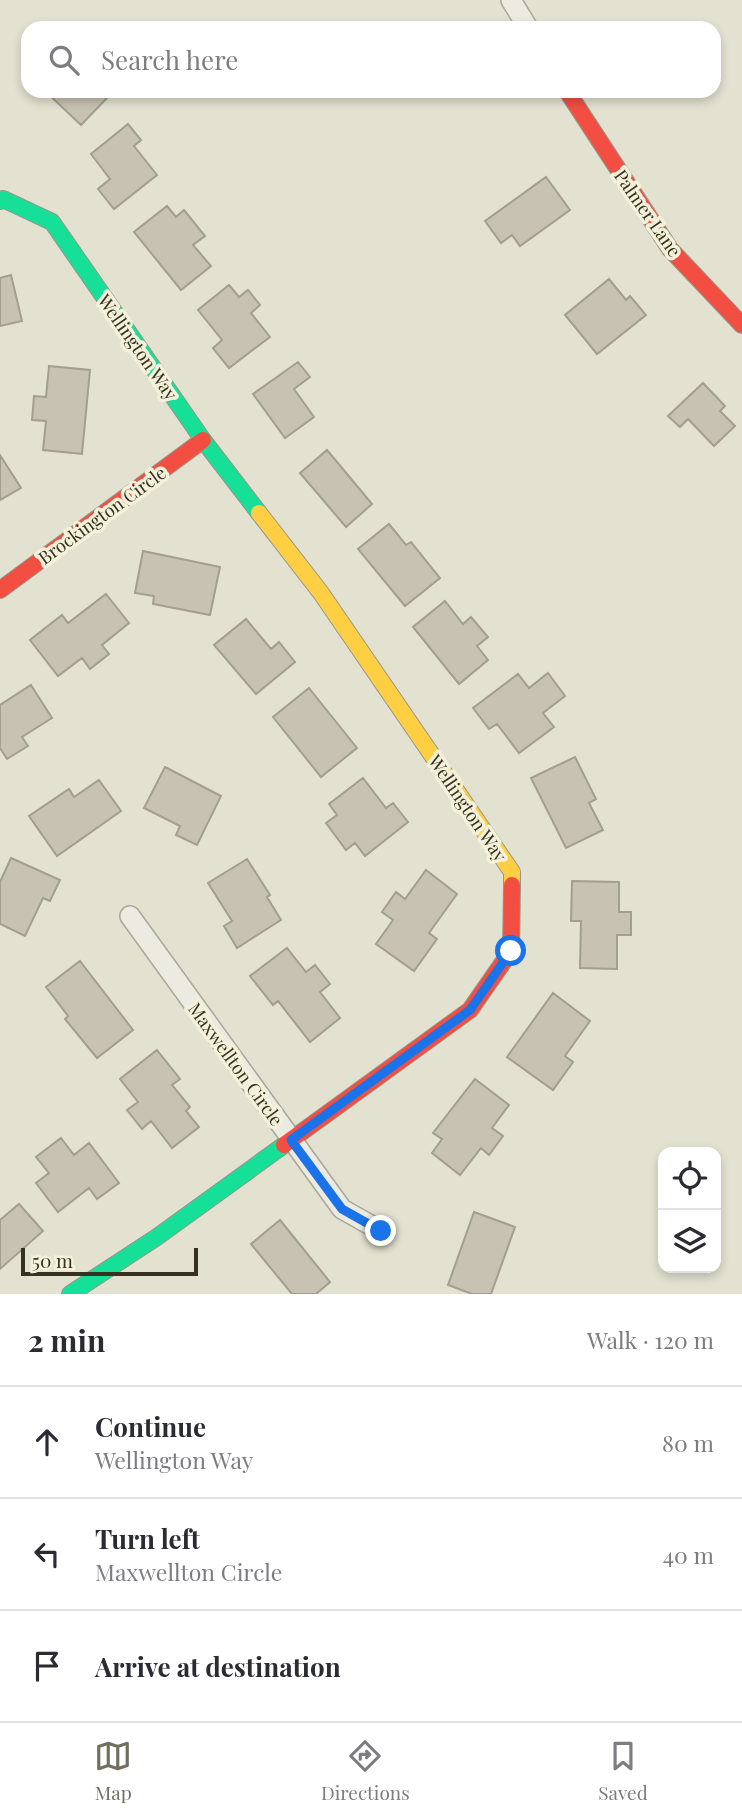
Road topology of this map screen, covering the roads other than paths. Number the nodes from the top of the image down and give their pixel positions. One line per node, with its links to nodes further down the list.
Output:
1 (511, 0): 2 (street)
2 (524, 21)
3 (572, 98): 5 (street, Palmer Lane)
4 (0, 201): 6 (street, Wellington Way)
5 (742, 325)
6 (203, 440): 7 (street, Brockington Circle); 9 (street, Wellington Way)
7 (0, 590)
8 (130, 916): 9 (street, Maxwellton Circle)
9 (291, 1140): 10 (street, Maxwellton Circle); 11 (street, Wellington Way)
10 (381, 1231)
11 (71, 1294)

